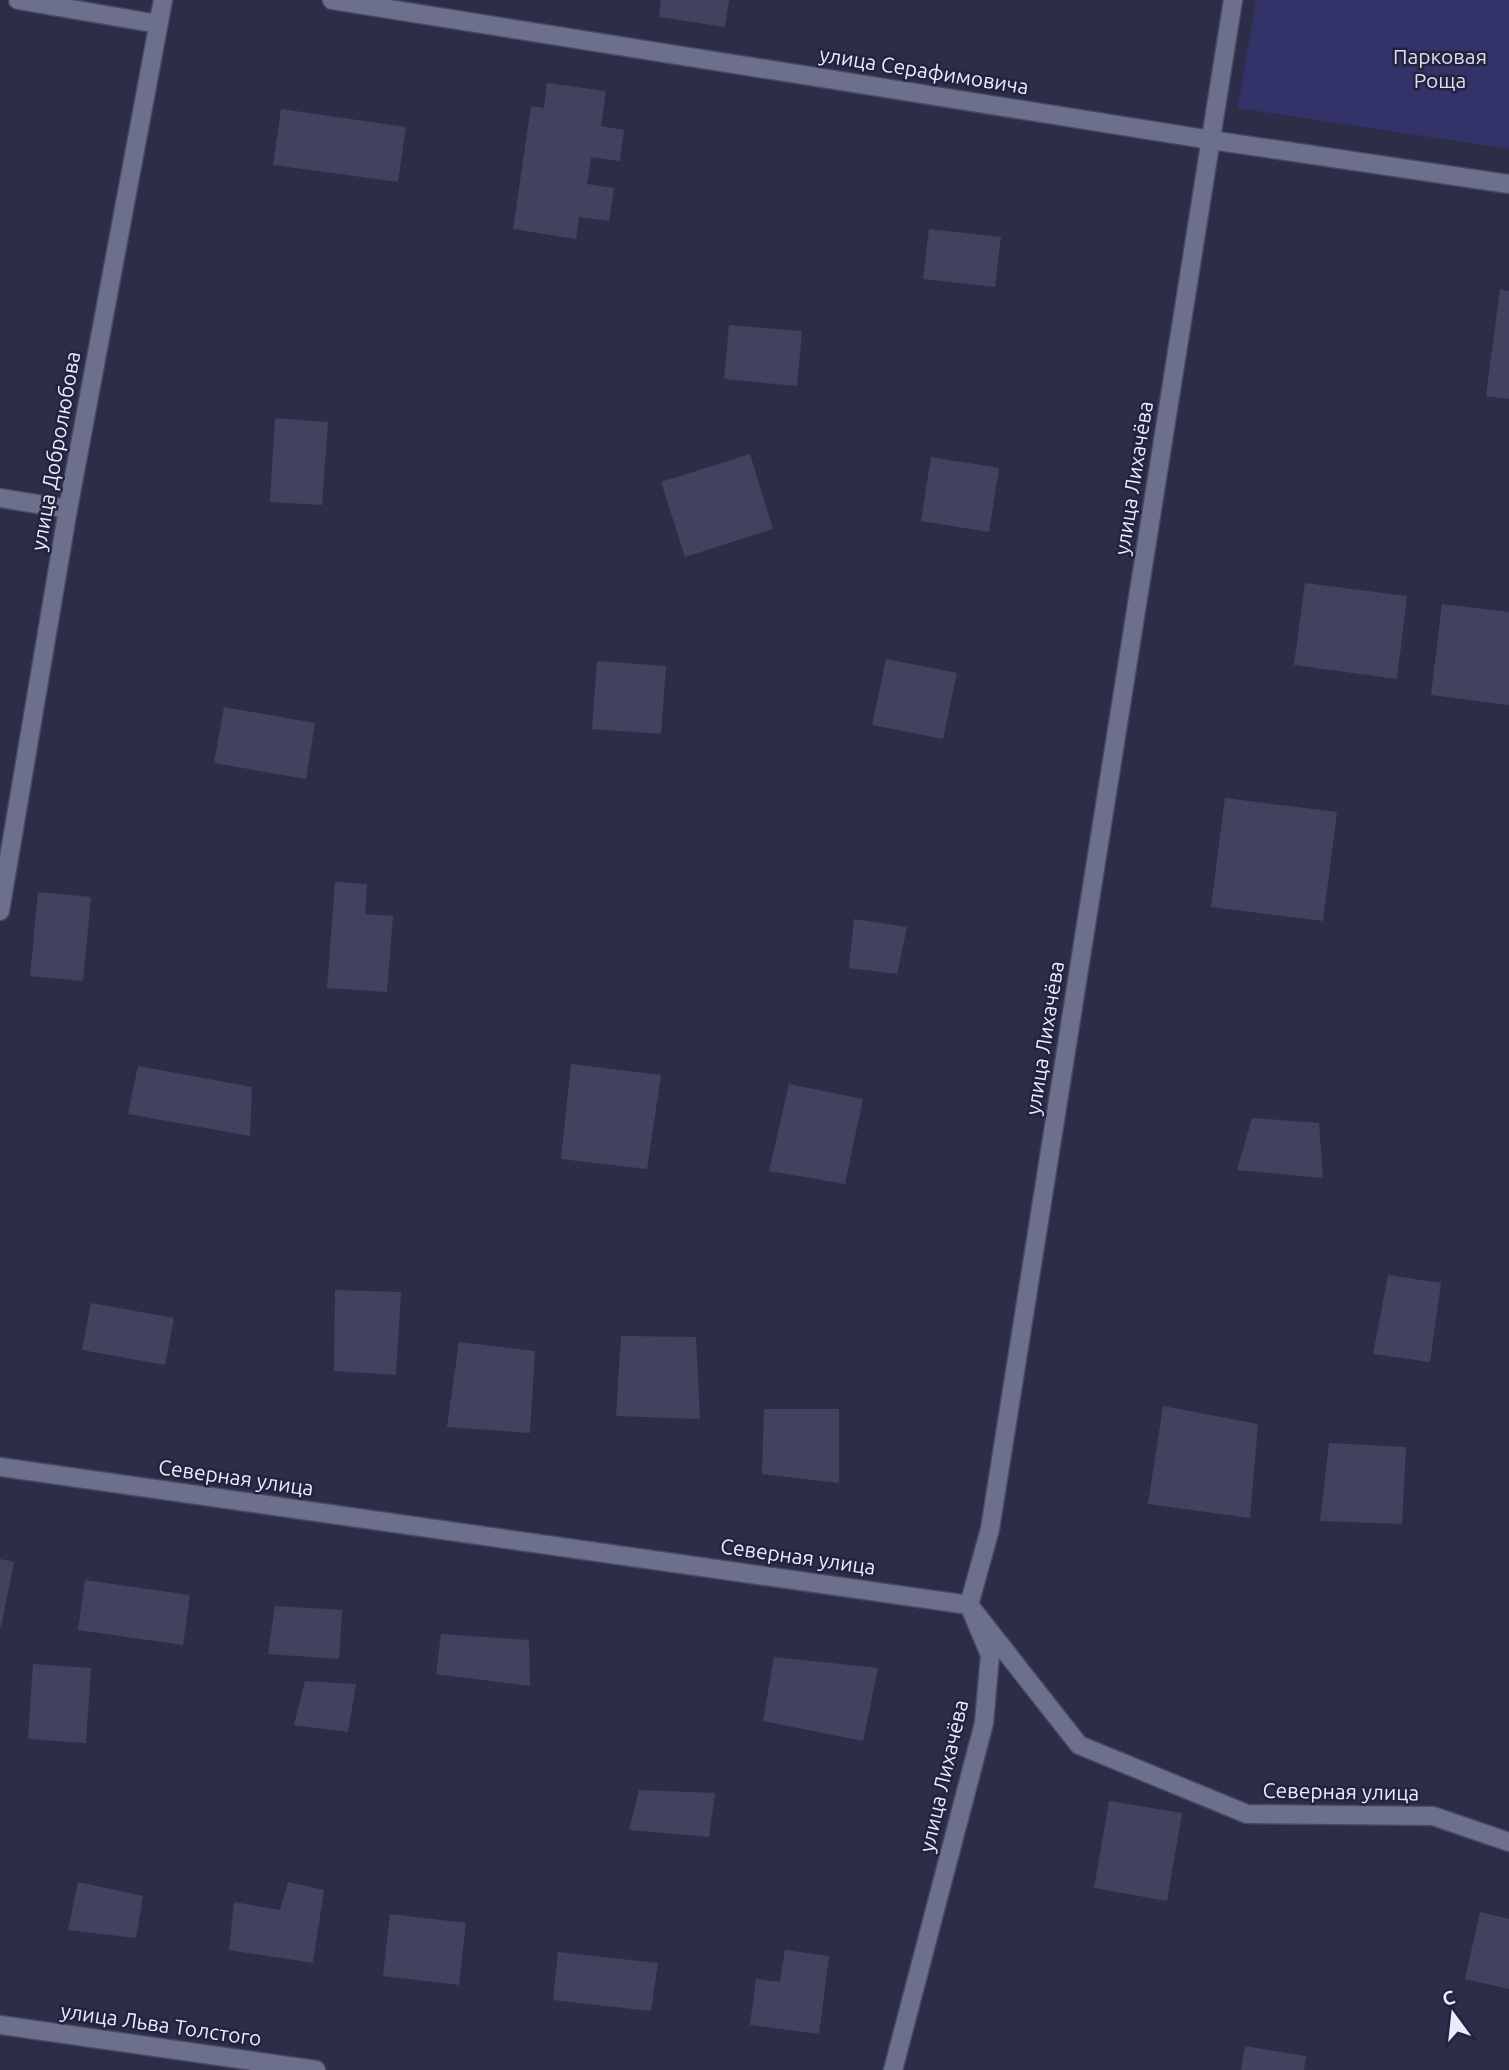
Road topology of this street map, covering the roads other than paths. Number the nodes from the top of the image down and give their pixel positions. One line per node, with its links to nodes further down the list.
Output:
1 (18, 0): 5 (street)
2 (163, 0): 5 (street, улица Добролюбова)
3 (331, 0): 6 (street, улица Серафимовича)
4 (1233, 0): 6 (street, улица Лихачёва)
5 (158, 24): 9 (street, улица Добролюбова)
6 (1211, 140): 7 (street, улица Серафимовича); 12 (street, улица Лихачёва)
7 (1509, 184)
8 (0, 498): 9 (street)
9 (68, 509): 10 (street, улица Добролюбова)
10 (0, 911)
11 (0, 1467): 12 (street, Северная улица)
12 (969, 1605): 13 (street, Северная улица); 17 (street, улица Лихачёва)
13 (1509, 1842)
14 (0, 2025): 15 (street, улица Льва Толстого)
15 (295, 2069): 16 (street, улица Льва Толстого)
16 (316, 2070)
17 (893, 2070)

